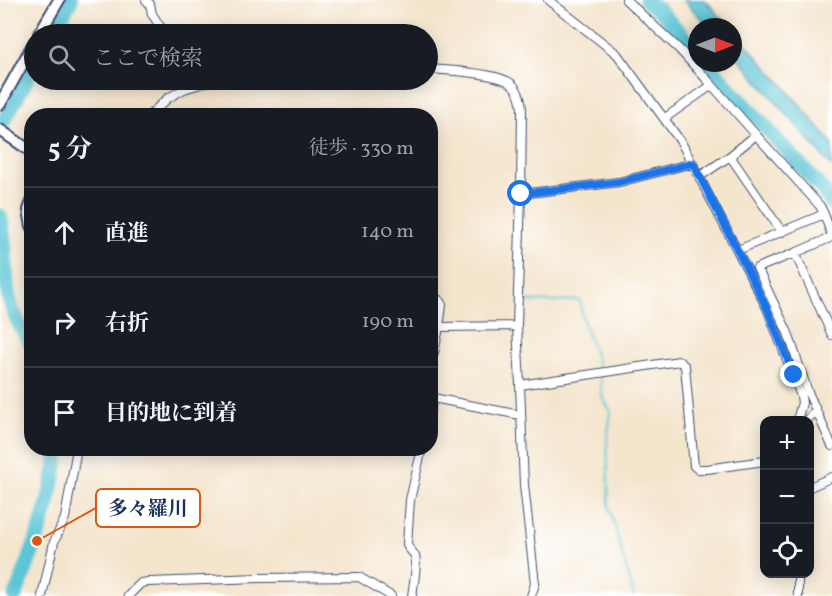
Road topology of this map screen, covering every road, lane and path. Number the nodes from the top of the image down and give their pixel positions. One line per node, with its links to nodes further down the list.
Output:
1 (59, 0): 5 (main road)
2 (146, 0): 6 (street)
3 (548, 0): 13 (street)
4 (626, 0): 9 (street)
5 (45, 24)
6 (158, 24)
7 (24, 61): 11 (main road)
8 (438, 70): 20 (street)
9 (712, 85): 13 (street); 15 (street)
10 (182, 90): 12 (street)
11 (0, 104)
12 (157, 108)
13 (664, 118): 18 (street)
14 (4, 133): 16 (main road)
15 (756, 135): 17 (street); 21 (street)
16 (24, 147)
17 (729, 156): 19 (street); 22 (street)
18 (693, 163): 19 (street); 20 (street)
19 (699, 177): 24 (street)
20 (521, 194): 27 (street)
21 (824, 214): 22 (street); 23 (street)
22 (782, 231): 24 (street)
23 (832, 237): 25 (street)
24 (738, 250): 35 (street)
25 (795, 253): 30 (street); 33 (street)
26 (438, 300): 28 (street)
27 (518, 326): 28 (street); 31 (street)
28 (439, 327): 29 (street)
29 (438, 332)
30 (832, 334)
31 (520, 385): 34 (street); 40 (street)
32 (438, 398): 34 (street)
33 (816, 410): 36 (street); 37 (street)
34 (520, 415): 48 (street)
35 (798, 416)
36 (811, 416)
37 (832, 446)
38 (76, 456): 44 (street)
39 (420, 456): 47 (street)
40 (760, 462)
41 (832, 477): 42 (street)
42 (814, 485)
43 (798, 578): 49 (street)
44 (42, 596)
45 (128, 596): 46 (street)
46 (391, 596)
47 (412, 596)
48 (531, 596)
49 (798, 596)

